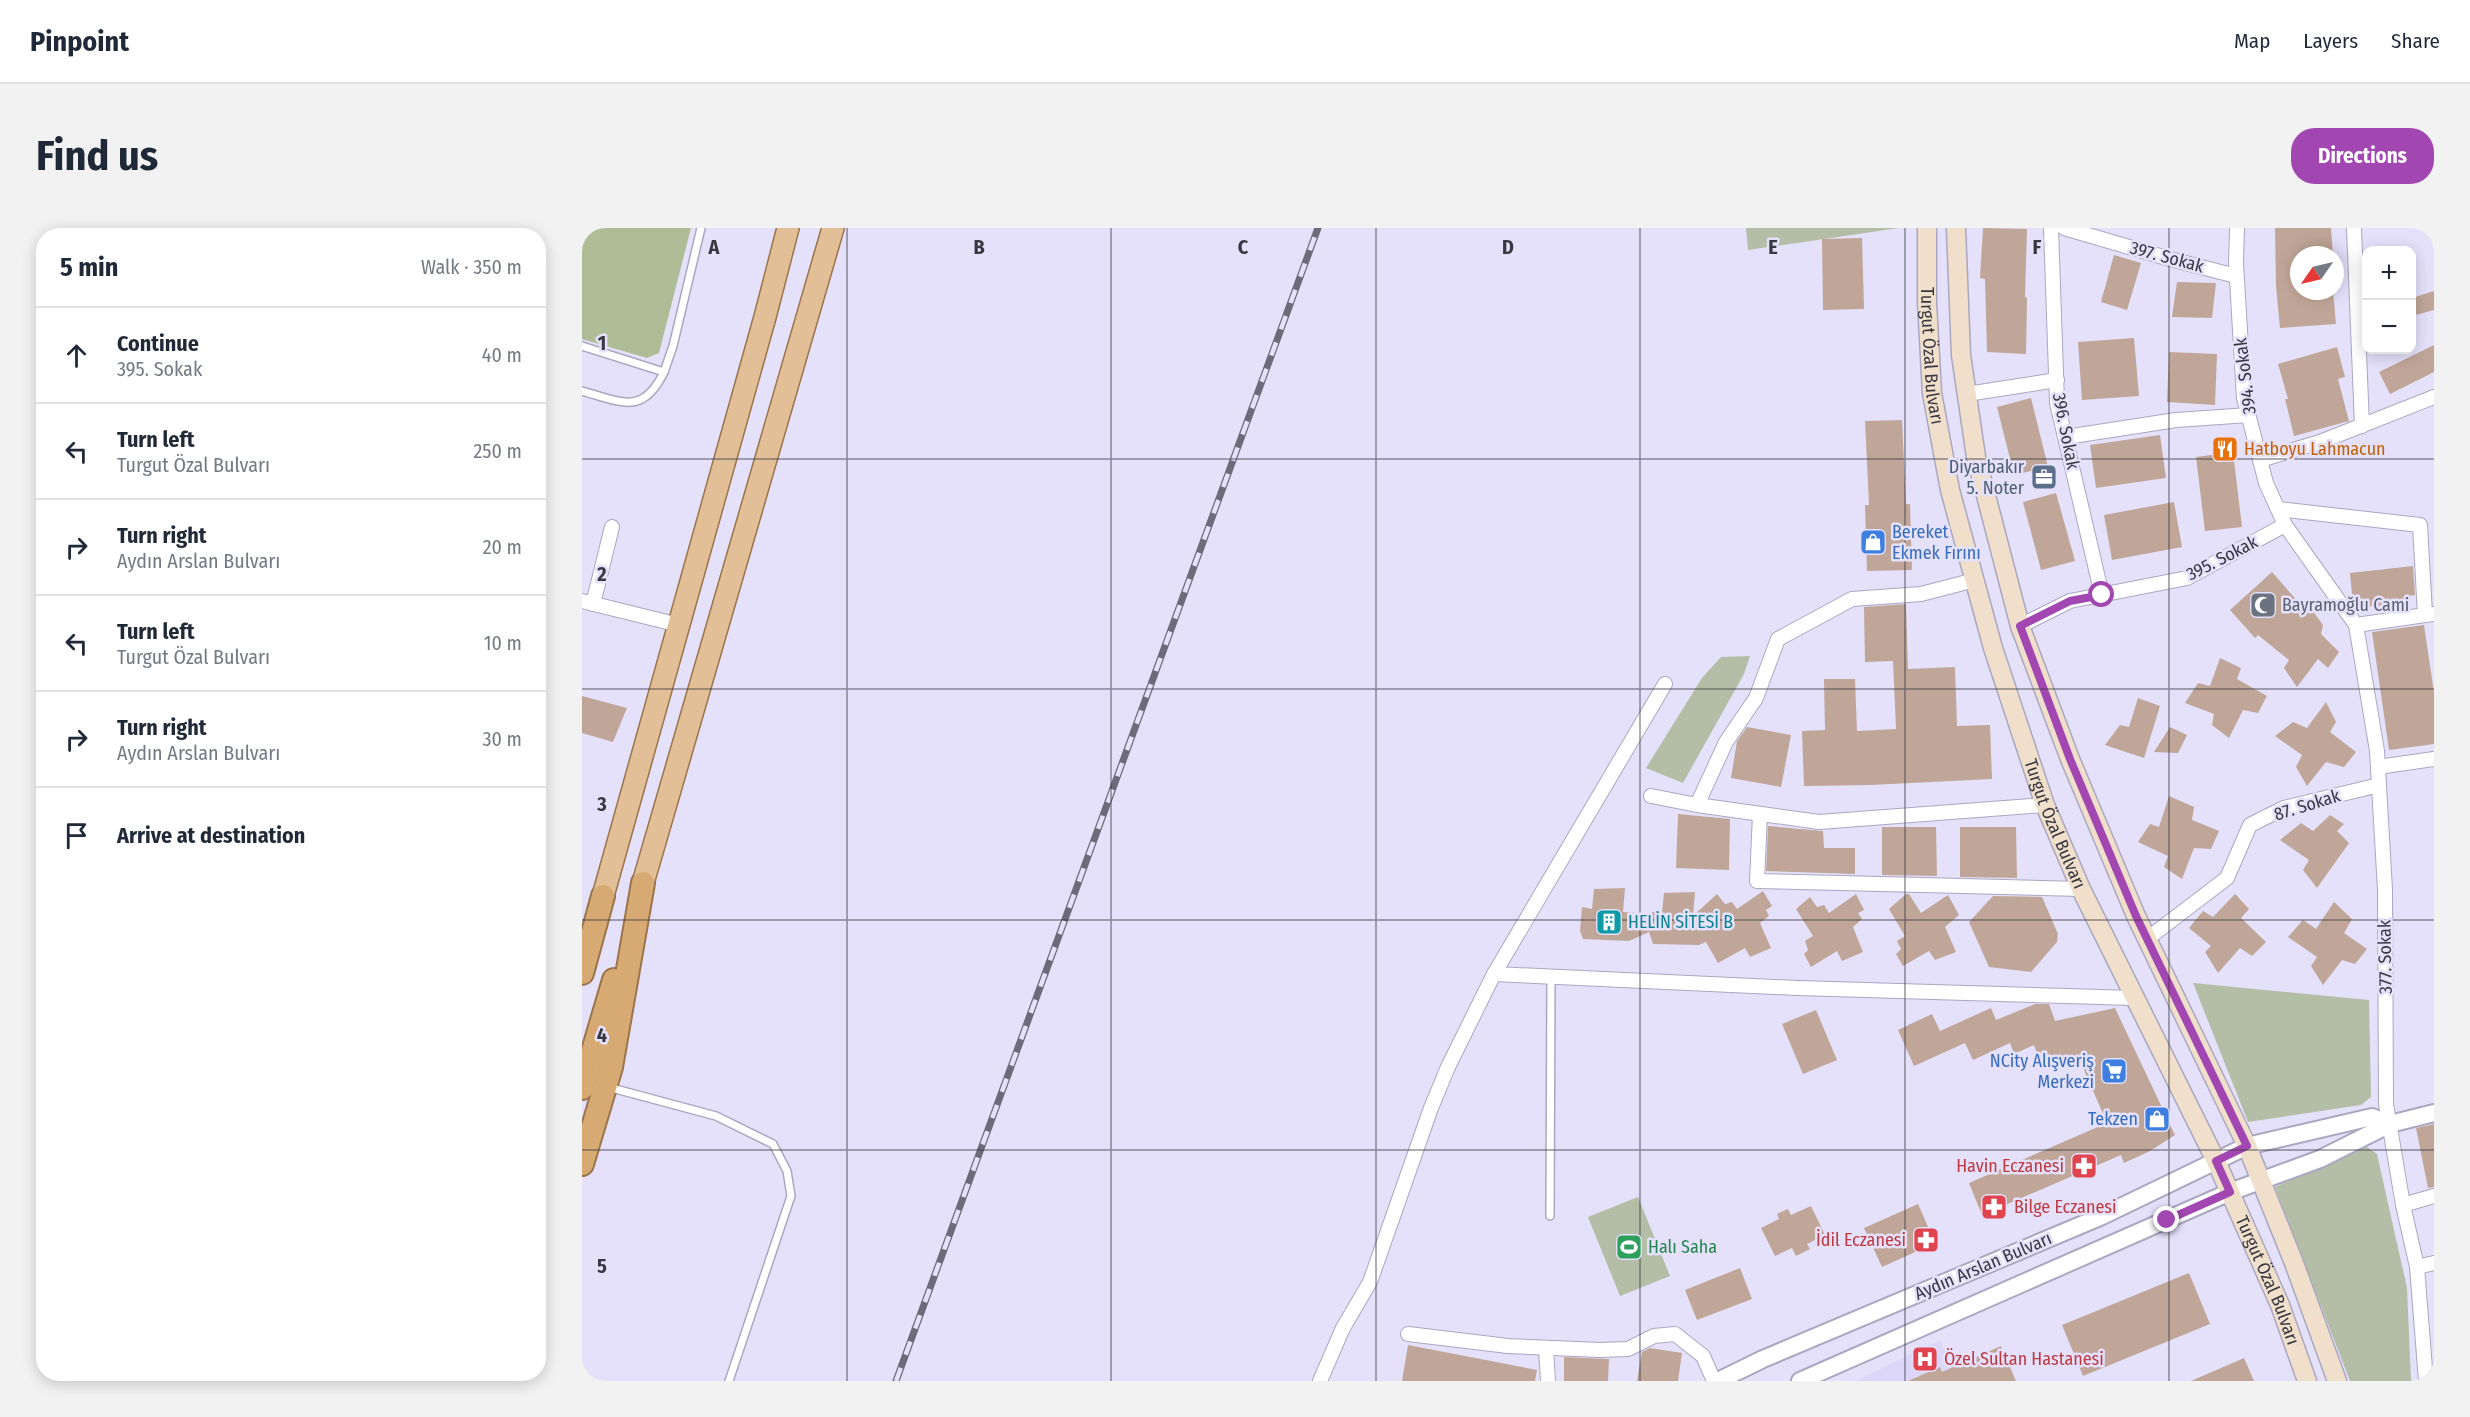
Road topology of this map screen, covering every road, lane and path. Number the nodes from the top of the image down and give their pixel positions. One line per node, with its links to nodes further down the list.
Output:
1 (701, 228): 12 (lane)
2 (788, 228): 29 (main road)
3 (833, 228): 40 (main road)
4 (1927, 228): 25 (main road, Turgut Özal Bulvarı)
5 (1956, 228): 15 (main road, Turgut Özal Bulvarı)
6 (2051, 228): 13 (street, 396. Sokak)
7 (2064, 228): 10 (street, 397. Sokak)
8 (2237, 228): 10 (street, 394. Sokak)
9 (2354, 228): 18 (street)
10 (2236, 276): 17 (street, 394. Sokak)
11 (582, 346): 12 (lane)
12 (664, 372): 14 (lane)
13 (2056, 381): 15 (street); 19 (street, 396. Sokak)
14 (582, 391)
15 (1967, 394): 30 (main road, Turgut Özal Bulvarı)
16 (2434, 397): 18 (street)
17 (2249, 415): 19 (street); 20 (street, 394. Sokak)
18 (2362, 426): 20 (street)
19 (2066, 437): 26 (street, 396. Sokak)
20 (2260, 460): 21 (street, 394. Sokak)
21 (2278, 509): 22 (street, 394. Sokak); 28 (street)
22 (2285, 525): 24 (street, 394. Sokak); 26 (street, 395. Sokak)
23 (612, 527): 27 (street)
24 (2301, 550): 31 (street, 377. Sokak)
25 (1975, 580): 37 (main road, Turgut Özal Bulvarı); 38 (street)
26 (2102, 595): 30 (street, 395. Sokak)
27 (588, 603): 29 (street)
28 (2430, 614): 31 (street)
29 (679, 625): 42 (main road)
30 (2020, 626): 44 (main road, Turgut Özal Bulvarı)
31 (2356, 626): 34 (street, 377. Sokak)
32 (1665, 684): 46 (street)
33 (2434, 759): 34 (street)
34 (2378, 767): 35 (street, 377. Sokak)
35 (2379, 785): 44 (street, 87. Sokak); 52 (street, 377. Sokak)
36 (1651, 796): 38 (street)
37 (2045, 805): 39 (street); 41 (main road, Turgut Özal Bulvarı)
38 (1697, 806): 39 (street)
39 (1760, 814): 41 (street)
40 (643, 883): 49 (highway); 50 (highway)
41 (2081, 889): 48 (main road, Turgut Özal Bulvarı)
42 (603, 896): 43 (highway); 45 (highway)
43 (582, 932)
44 (2147, 939): 53 (main road, Turgut Özal Bulvarı)
45 (582, 973)
46 (1494, 974): 47 (street); 69 (street)
47 (1551, 977): 48 (street); 60 (lane)
48 (2134, 998): 54 (main road, Turgut Özal Bulvarı)
49 (606, 1086): 55 (highway); 68 (lane)
50 (582, 1088)
51 (2434, 1113): 52 (street)
52 (2390, 1124): 53 (street, Aydın Arslan Bulvarı); 56 (street, Aydın Arslan Bulvarı); 59 (street, 377. Sokak)
53 (2247, 1146): 54 (street, Aydın Arslan Bulvarı); 56 (main road, Turgut Özal Bulvarı)
54 (2216, 1161): 57 (main road, Turgut Özal Bulvarı); 71 (street, Aydın Arslan Bulvarı)
55 (582, 1164)
56 (2260, 1180): 57 (street, Aydın Arslan Bulvarı); 73 (main road, Turgut Özal Bulvarı)
57 (2230, 1192): 67 (street, Aydın Arslan Bulvarı); 72 (main road, Turgut Özal Bulvarı)
58 (2434, 1196): 59 (street)
59 (2403, 1205): 62 (street, 377. Sokak)
60 (1550, 1216)
61 (2434, 1263): 62 (street)
62 (2416, 1267): 63 (street, 377. Sokak)
63 (2428, 1319): 66 (street, 377. Sokak)
64 (1408, 1334): 65 (street)
65 (1546, 1349): 70 (street); 71 (street)
66 (2429, 1375)
67 (1805, 1380)
68 (729, 1381)
69 (1320, 1381)
70 (1548, 1381)
71 (1716, 1381)
72 (2307, 1381)
73 (2337, 1381)

